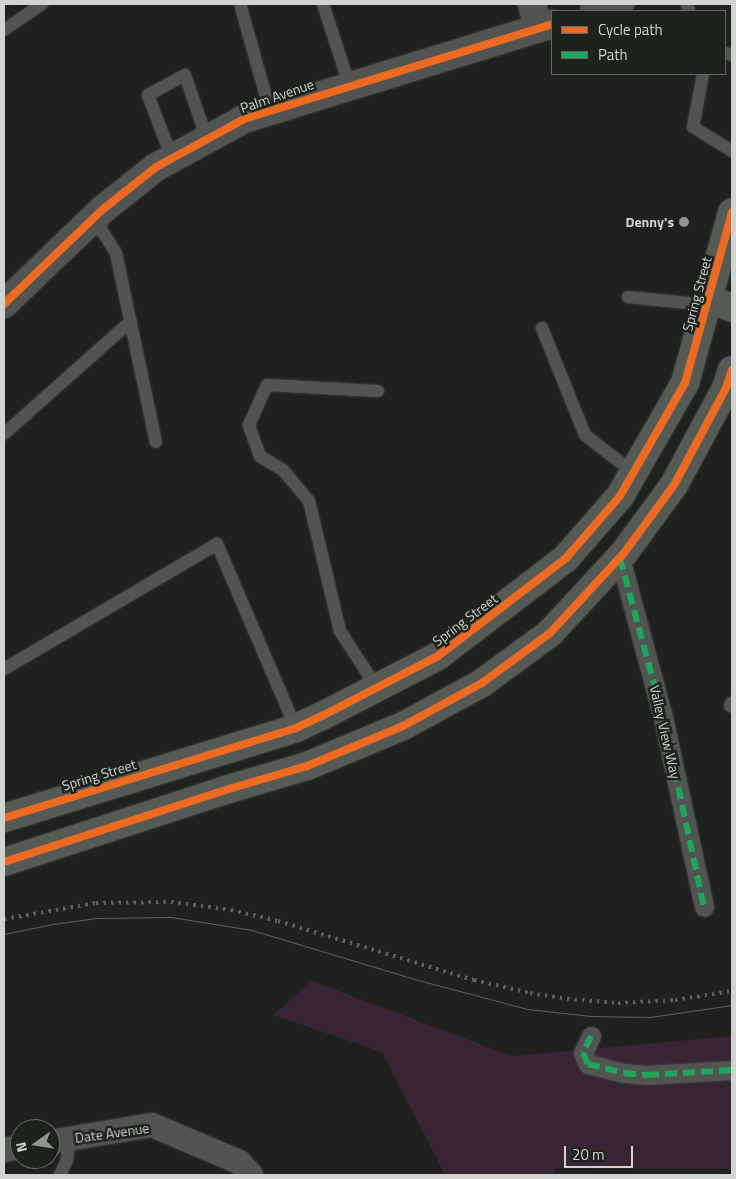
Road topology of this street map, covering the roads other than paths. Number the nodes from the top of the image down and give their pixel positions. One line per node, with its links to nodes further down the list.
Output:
1 (42, 4): 7 (lane)
2 (240, 4): 10 (lane)
3 (323, 4): 9 (lane)
4 (620, 4): 5 (street)
5 (598, 10)
6 (541, 18): 9 (street, Palm Avenue)
7 (4, 30)
8 (703, 75): 12 (lane)
9 (349, 84): 10 (street, Palm Avenue)
10 (270, 111): 11 (street, Palm Avenue)
11 (207, 139): 13 (street, Palm Avenue); 13 (lane)
12 (732, 151)
13 (172, 158): 15 (street, Palm Avenue)
14 (732, 212): 18 (main road, Spring Street)
15 (94, 218): 17 (street, Palm Avenue); 19 (lane)
16 (628, 297): 18 (lane)
17 (4, 304)
18 (716, 304): 25 (main road, Spring Street)
19 (131, 321): 23 (lane); 24 (lane)
20 (542, 328): 25 (lane)
21 (732, 370): 26 (main road)
22 (378, 391): 28 (lane)
23 (4, 434)
24 (156, 442)
25 (634, 473): 28 (main road, Spring Street)
26 (620, 558): 31 (main road); 32 (street, Valley View Way)
27 (4, 669): 29 (lane)
28 (377, 688): 29 (main road, Spring Street)
29 (296, 728): 30 (main road, Spring Street)
30 (4, 818)
31 (4, 862)
32 (704, 907)
33 (591, 1036): 34 (street)
34 (732, 1070)
35 (60, 1141): 36 (lane); 37 (street, Date Avenue)
36 (60, 1175)
37 (251, 1175)

